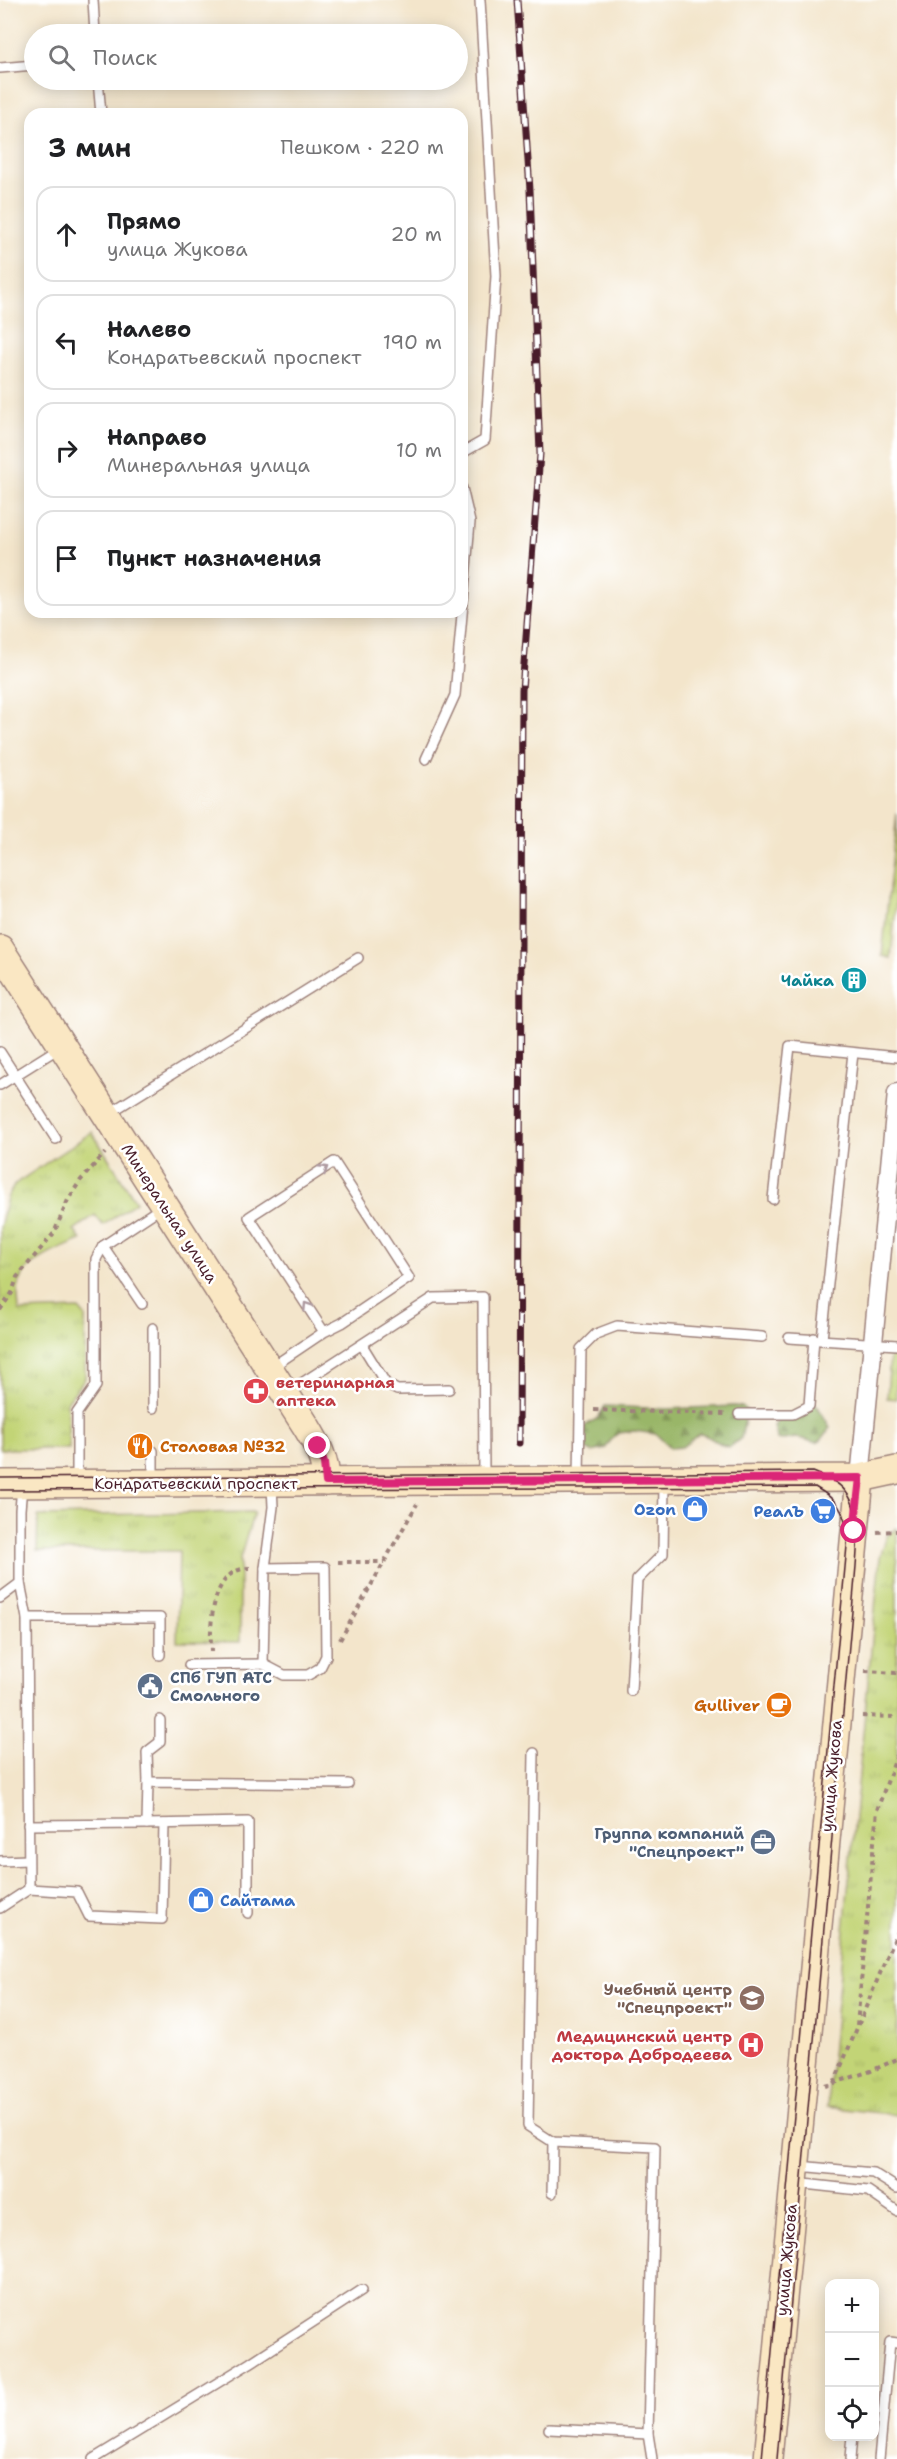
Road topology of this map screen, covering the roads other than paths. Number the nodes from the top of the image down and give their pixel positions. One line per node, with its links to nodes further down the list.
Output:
1 (93, 0): 3 (lane)
2 (480, 0): 8 (lane)
3 (94, 24)
4 (24, 66): 5 (lane)
5 (0, 68)
6 (99, 90): 7 (lane)
7 (100, 108)
8 (468, 450)
9 (468, 514): 10 (lane)
10 (468, 545)
11 (462, 618): 12 (lane)
12 (426, 759)
13 (0, 949): 15 (street, Минеральная улица)
14 (358, 958): 22 (lane)
15 (62, 1046): 19 (lane); 22 (street, Минеральная улица)
16 (0, 1052): 19 (lane)
17 (853, 1053): 18 (lane); 24 (lane); 32 (lane)
18 (897, 1057)
19 (15, 1075): 20 (lane); 23 (lane)
20 (0, 1085)
21 (897, 1093): 33 (street, улица Жукова)
22 (106, 1115): 25 (street, Минеральная улица)
23 (56, 1139)
24 (774, 1199)
25 (165, 1205): 26 (lane); 36 (street, Минеральная улица)
26 (103, 1246): 27 (lane); 49 (lane)
27 (142, 1304)
28 (153, 1328): 39 (lane)
29 (324, 1332): 29 (lane, one-way to 29); 36 (lane)
30 (762, 1337): 45 (lane)
31 (789, 1338): 32 (lane)
32 (818, 1339): 33 (lane); 40 (lane)
33 (873, 1344): 35 (lane); 43 (street, улица Жукова)
34 (362, 1345): 37 (lane); 38 (lane); 44 (lane)
35 (897, 1345)
36 (270, 1368): 38 (street, Минеральная улица)
37 (449, 1389)
38 (286, 1394): 48 (street, Минеральная улица)
39 (153, 1408)
40 (739, 1414)
41 (153, 1451): 50 (lane)
42 (897, 1470): 43 (street, Кондратьевский проспект)
43 (860, 1478): 46 (street, Кондратьевский проспект); 52 (street, Кондратьевский проспект); 74 (street, улица Жукова)
44 (484, 1481): 45 (street, Кондратьевский проспект); 48 (street, Кондратьевский проспект)
45 (579, 1481): 46 (street, Кондратьевский проспект)
46 (664, 1481): 60 (lane)
47 (273, 1482): 48 (street, Кондратьевский проспект); 50 (street, Кондратьевский проспект); 53 (lane)
48 (326, 1482)
49 (78, 1483): 50 (street, Кондратьевский проспект); 51 (street, Кондратьевский проспект)
50 (153, 1483)
51 (11, 1484): 54 (lane)
52 (897, 1488)
53 (265, 1568): 58 (lane); 58 (lane)
54 (20, 1583): 55 (lane); 56 (lane)
55 (0, 1598)
56 (27, 1618): 57 (lane); 67 (lane)
57 (160, 1655)
58 (263, 1664): 59 (lane)
59 (189, 1665)
60 (631, 1690)
61 (160, 1720): 63 (lane)
62 (534, 1753): 73 (lane)
63 (148, 1782): 64 (lane); 65 (lane)
64 (348, 1784)
65 (147, 1824): 66 (lane); 67 (lane)
66 (164, 1824): 70 (lane); 72 (lane)
67 (28, 1825): 68 (lane)
68 (28, 1860): 69 (lane); 70 (lane)
69 (0, 1861)
70 (29, 1889): 71 (lane)
71 (0, 1908)
72 (248, 1913)
73 (553, 2142): 76 (lane); 81 (lane)
74 (794, 2174): 75 (lane); 77 (lane); 85 (street, улица Жукова)
75 (897, 2188)
76 (552, 2193)
77 (897, 2211)
78 (362, 2290): 83 (lane)
79 (897, 2343): 87 (lane)
80 (549, 2429): 81 (lane)
81 (648, 2434): 84 (lane)
82 (852, 2441): 86 (lane)
83 (93, 2459)
84 (652, 2459)
85 (768, 2459)
86 (850, 2459)
87 (879, 2459)

